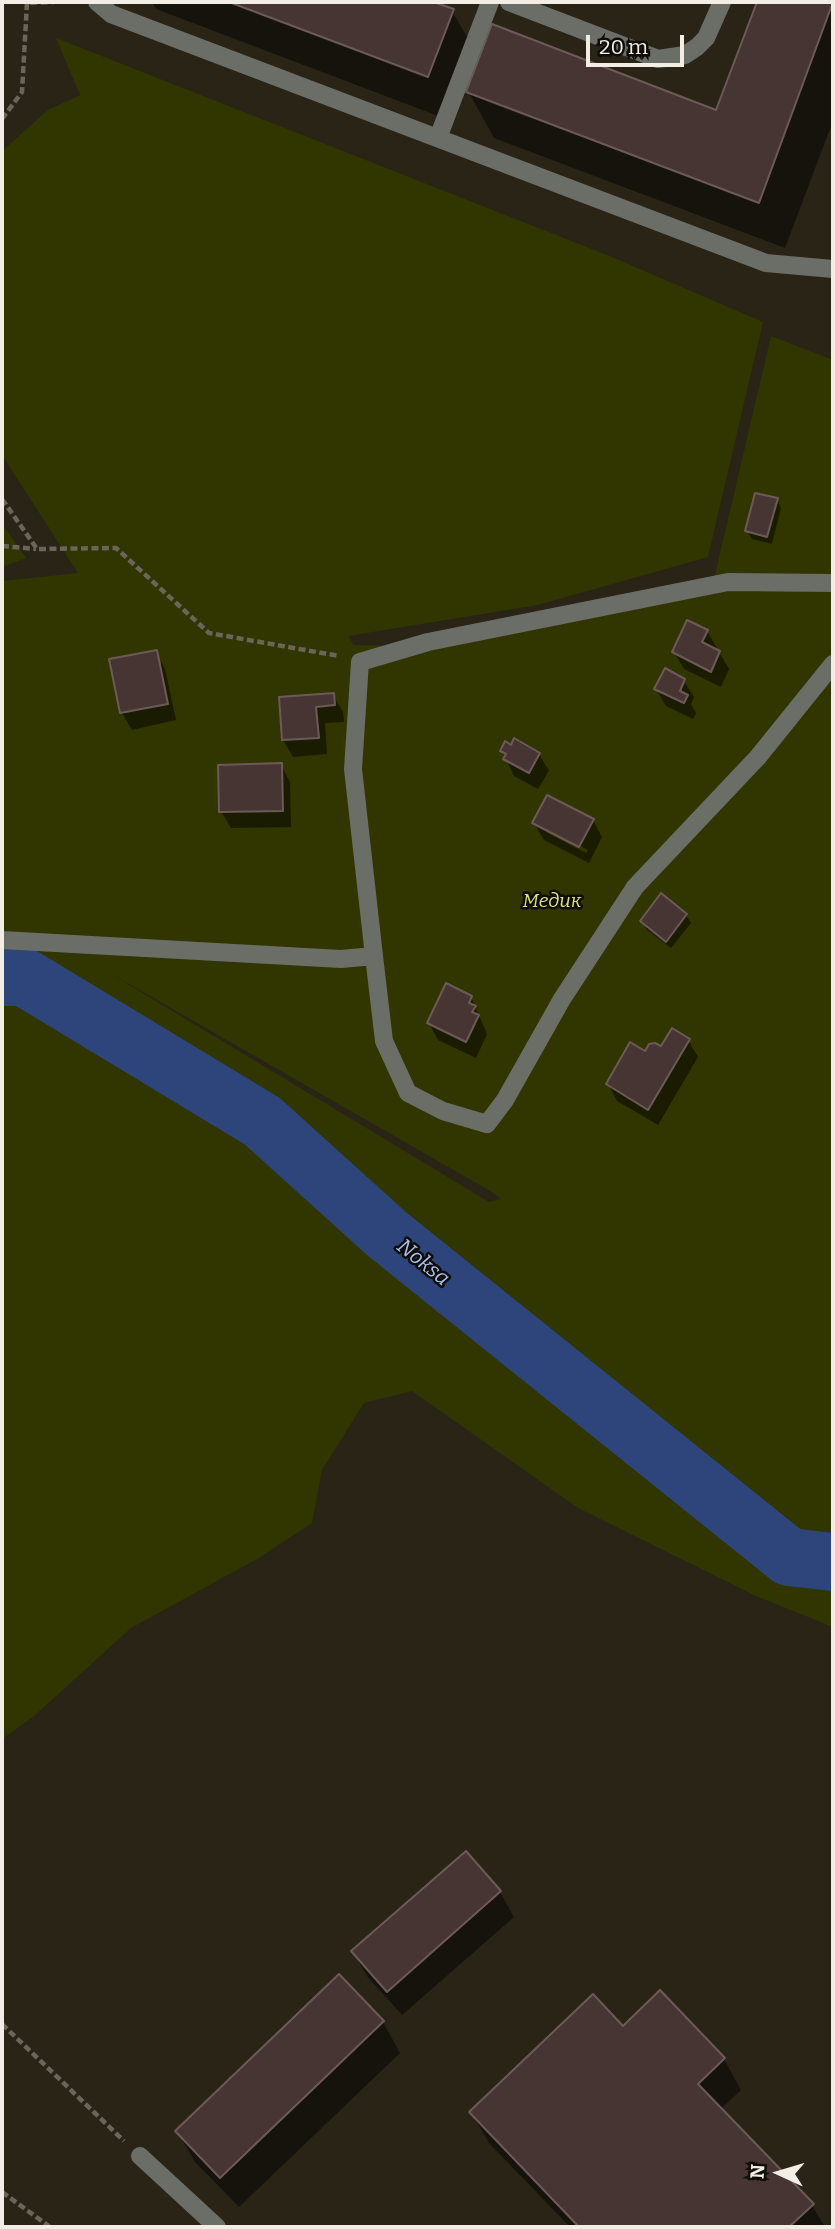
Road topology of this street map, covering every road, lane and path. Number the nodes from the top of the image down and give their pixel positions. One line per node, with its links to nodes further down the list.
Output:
1 (54, 2): 6 (path)
2 (97, 2): 7 (street)
3 (490, 2): 7 (street)
4 (509, 2): 5 (street)
5 (722, 2)
6 (2, 118)
7 (438, 138): 8 (street)
8 (832, 265)
9 (2, 499): 11 (path)
10 (2, 546): 11 (path)
11 (37, 549): 13 (path)
12 (833, 583): 13 (street)
13 (360, 662): 16 (street)
14 (833, 664): 16 (street)
15 (2, 940): 16 (street)
16 (374, 956)
17 (2, 2024): 18 (path)
18 (140, 2156): 21 (street)
19 (2, 2192): 20 (path)
20 (50, 2227)
21 (217, 2227)

